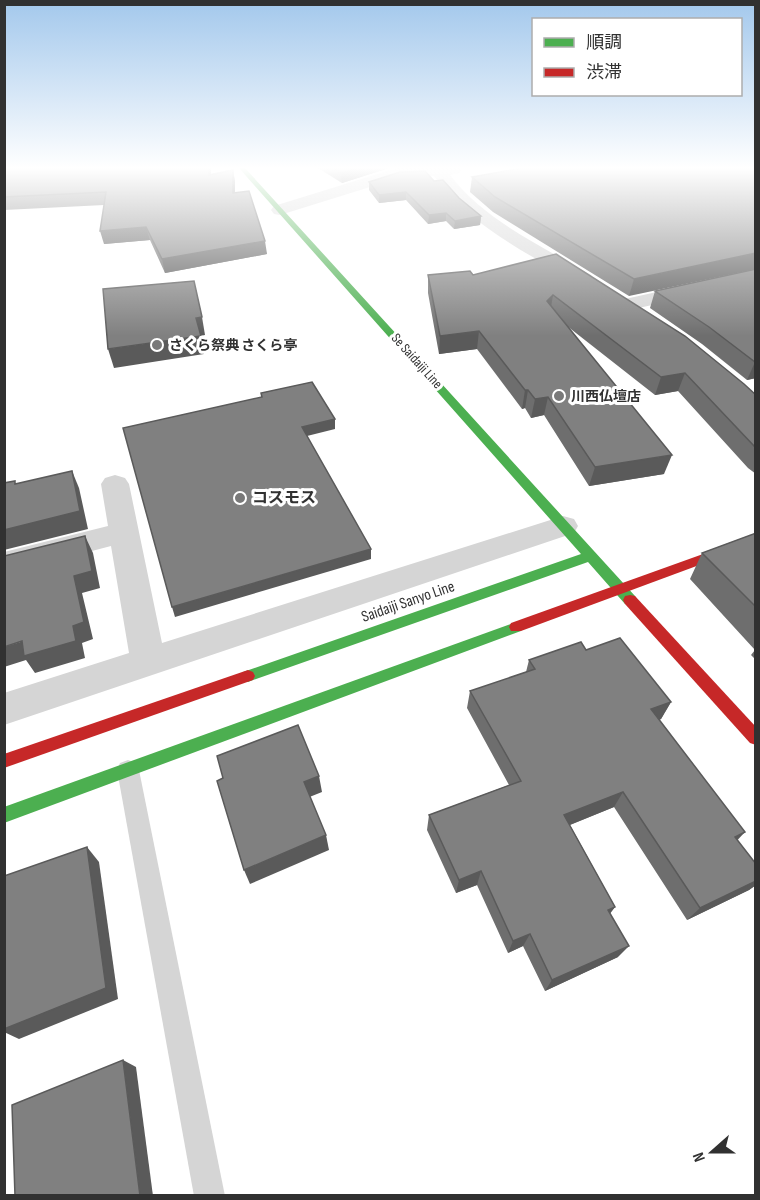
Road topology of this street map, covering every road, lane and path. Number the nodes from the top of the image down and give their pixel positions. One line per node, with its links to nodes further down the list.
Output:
1 (293, 224): 7 (main road, Se Saidaiji Line)
2 (496, 224): 4 (street)
3 (756, 276): 4 (street)
4 (613, 298): 5 (street)
5 (645, 318)
6 (115, 484): 8 (street)
7 (563, 526): 10 (main road, Se Saidaiji Line); 13 (street)
8 (124, 532): 11 (street); 13 (street)
9 (756, 539): 12 (main road)
10 (590, 556): 12 (main road); 16 (main road, Saidaiji Sanyo Line)
11 (4, 563)
12 (621, 589): 15 (main road); 17 (main road)
13 (148, 662): 14 (street)
14 (4, 709)
15 (756, 738)
16 (4, 761)
17 (128, 770): 18 (main road); 19 (lane)
18 (4, 815)
19 (210, 1196)

